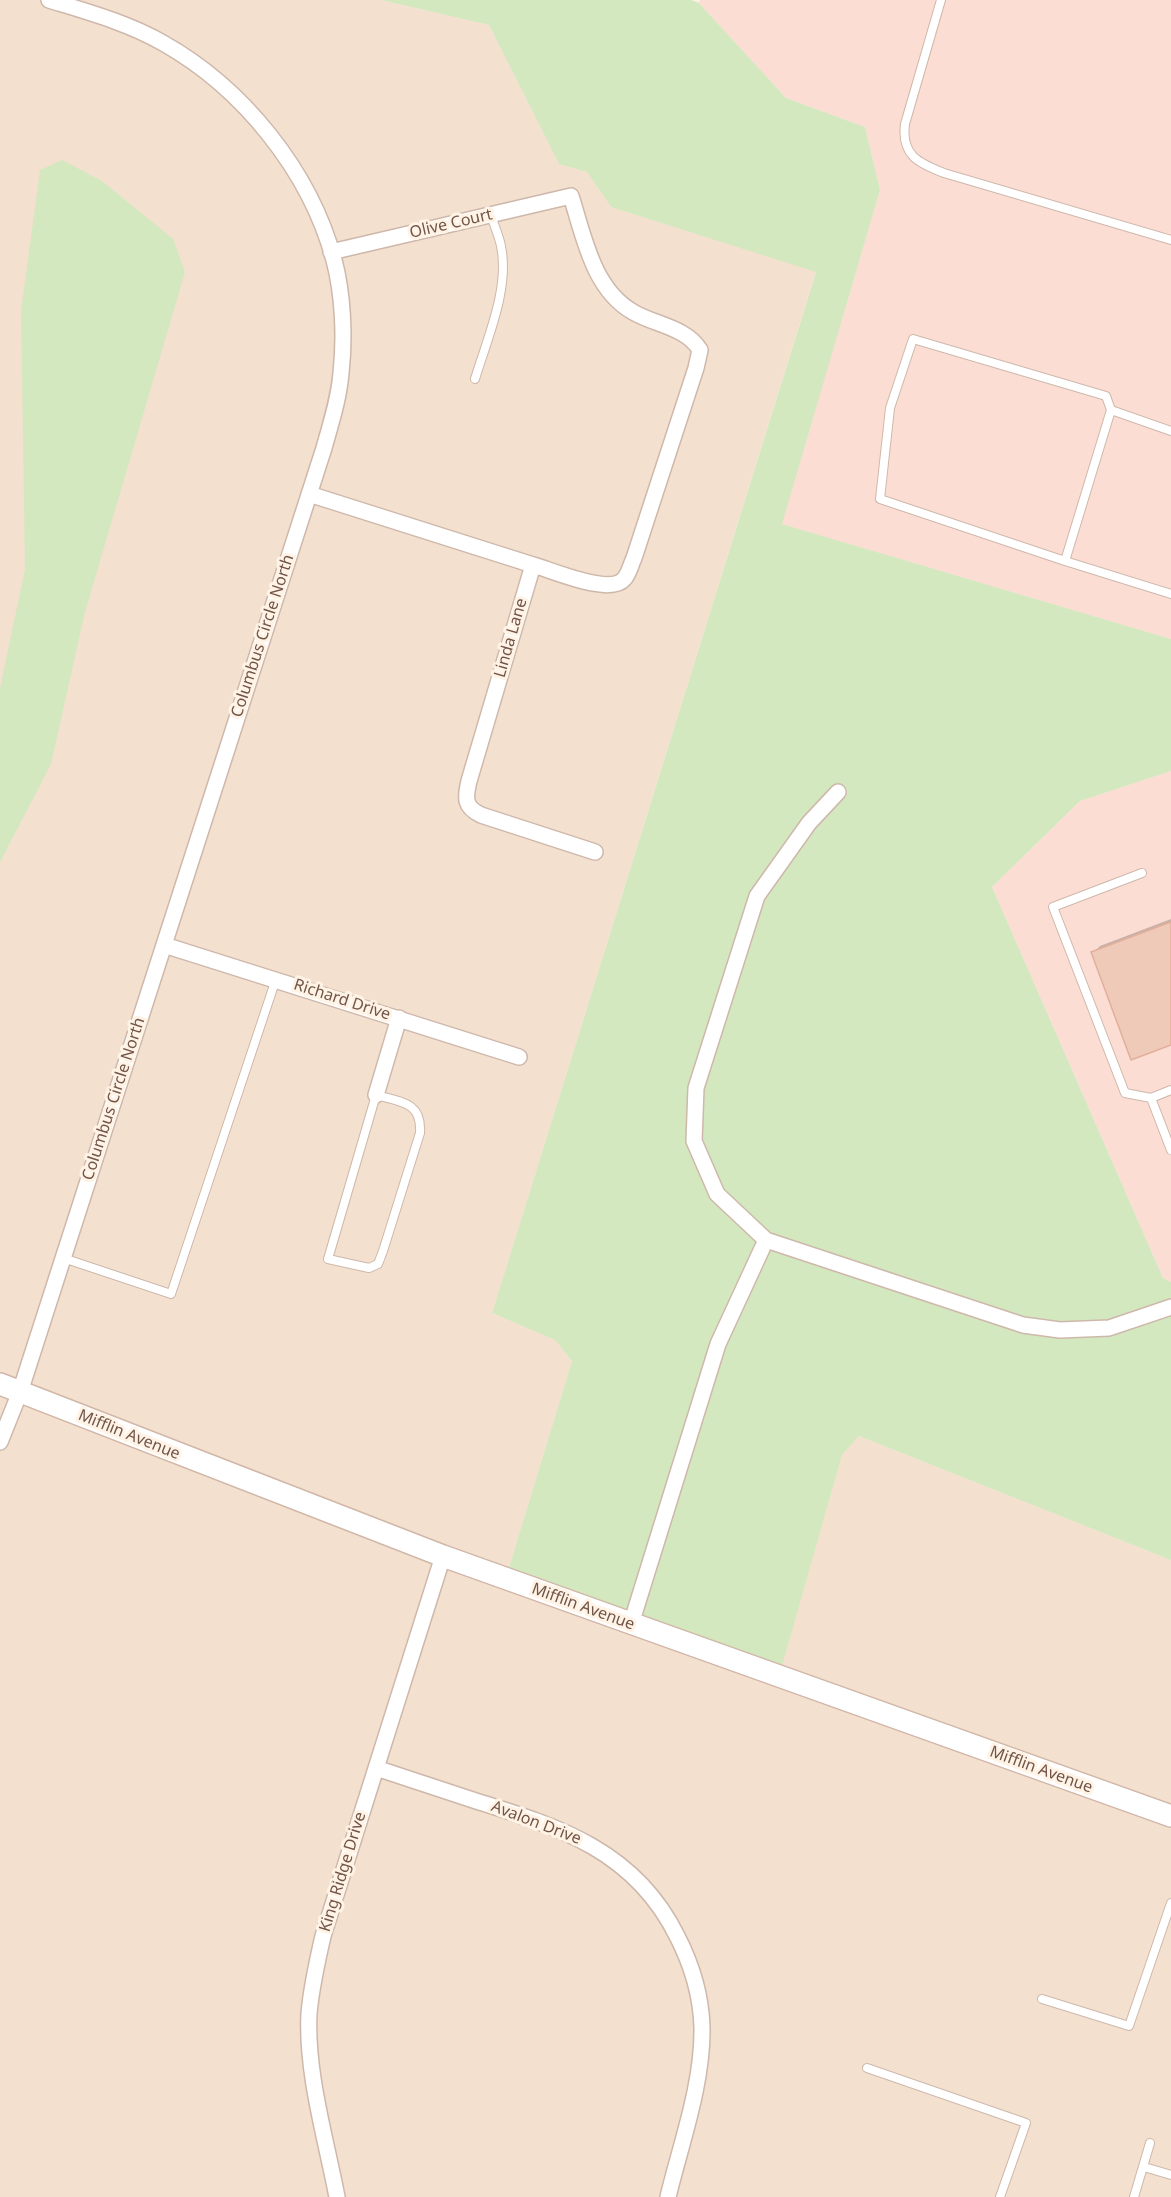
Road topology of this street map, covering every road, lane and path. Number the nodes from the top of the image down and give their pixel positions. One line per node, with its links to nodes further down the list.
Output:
1 (49, 0): 5 (street, Columbus Circle North)
2 (942, 0): 4 (lane)
3 (491, 215): 5 (street, Olive Court); 6 (lane); 11 (street, Olive Court)
4 (1171, 240)
5 (331, 252): 9 (street, Columbus Circle North)
6 (475, 379)
7 (1111, 410): 8 (lane); 10 (lane); 10 (lane)
8 (1171, 431)
9 (309, 494): 11 (street); 16 (street, Columbus Circle North)
10 (1065, 561): 12 (lane)
11 (533, 564): 14 (street, Linda Lane)
12 (1171, 594)
13 (838, 792): 24 (street)
14 (595, 852)
15 (1142, 873): 22 (lane)
16 (164, 945): 17 (street, Richard Drive); 25 (street, Columbus Circle North)
17 (276, 979): 18 (street, Richard Drive); 25 (lane)
18 (399, 1018): 19 (street, Richard Drive); 21 (street)
19 (519, 1057)
20 (1171, 1090): 22 (lane)
21 (376, 1095): 21 (lane)
22 (1151, 1098): 23 (lane)
23 (1171, 1150)
24 (766, 1240): 26 (street); 31 (street)
25 (63, 1258): 28 (street, Columbus Circle North)
26 (1171, 1307)
27 (0, 1384): 28 (street, Mifflin Avenue)
28 (20, 1392): 29 (street, Columbus Circle North); 30 (street, Mifflin Avenue)
29 (0, 1442)
30 (443, 1556): 31 (street, Mifflin Avenue); 32 (street, King Ridge Drive)
31 (631, 1624): 33 (street, Mifflin Avenue)
32 (376, 1768): 40 (street, King Ridge Drive); 41 (street, Avalon Drive)
33 (1171, 1816)
34 (1171, 1903): 35 (lane)
35 (1042, 2000)
36 (867, 2068): 42 (lane)
37 (1150, 2143): 38 (lane)
38 (1144, 2167): 39 (lane); 43 (lane)
39 (1171, 2175)
40 (337, 2197)
41 (668, 2197)
42 (1000, 2197)
43 (1134, 2197)

